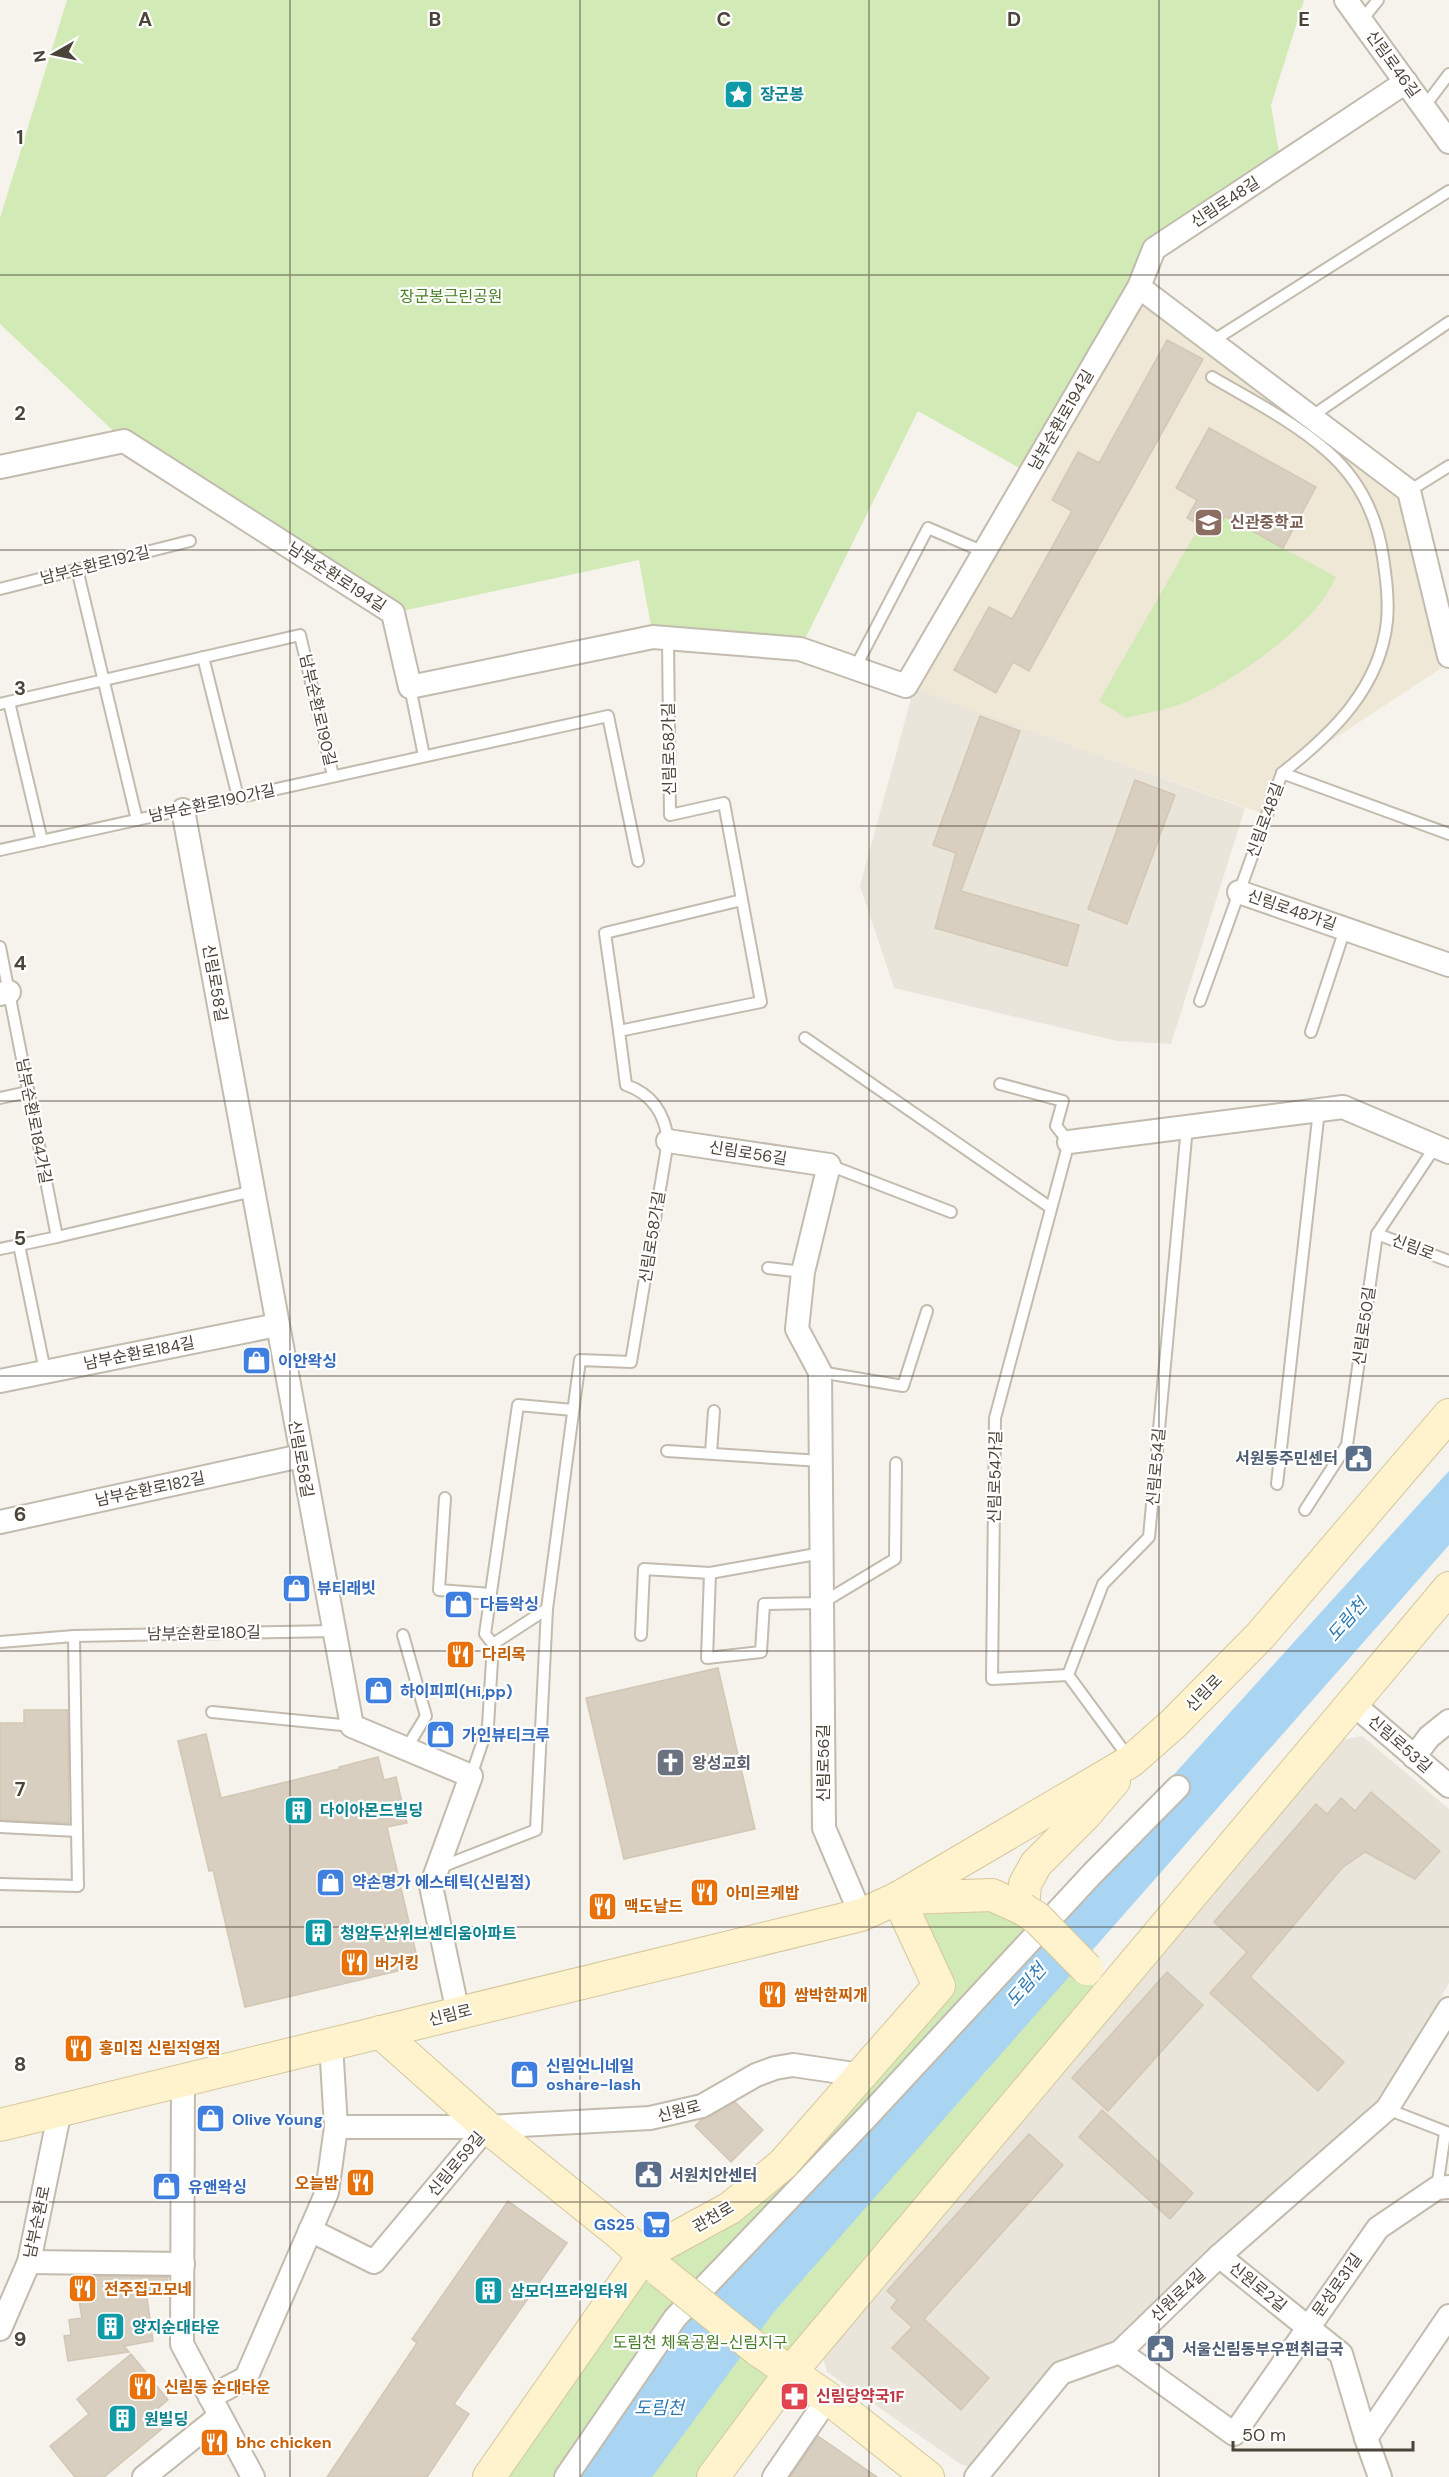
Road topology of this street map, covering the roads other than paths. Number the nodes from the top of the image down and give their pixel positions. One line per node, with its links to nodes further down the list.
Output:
1 (1346, 0): 3 (street, 신림로46길)
2 (1378, 0): 3 (lane, 신림로46길)
3 (1362, 21): 5 (street, 신림로46길)
4 (1449, 74): 6 (lane, 신림로46길)
5 (1406, 82): 6 (street, 신림로46길); 9 (street, 신림로48길)
6 (1424, 107): 7 (street, 신림로46길)
7 (1449, 142)
8 (1449, 191): 11 (lane)
9 (1138, 287): 11 (street); 18 (street, 남부순환로194길)
10 (1449, 322): 13 (lane)
11 (1212, 342): 13 (street)
12 (1212, 377): 29 (lane)
13 (1312, 416): 16 (street)
14 (1449, 466): 16 (lane)
15 (0, 467): 26 (street, 남부순환로194길)
16 (1409, 491): 22 (street)
17 (190, 541): 19 (lane, 남부순환로192길)
18 (984, 552): 24 (street, 남부순환로194길); 24 (lane)
19 (77, 569): 20 (lane, 남부순환로192길); 25 (lane)
20 (0, 588)
21 (668, 639): 24 (street, 남부순환로194길); 26 (street, 남부순환로194길); 39 (lane, 신림로58가길)
22 (1449, 656)
23 (203, 657): 25 (lane, 남부순환로190길); 30 (lane, 남부순환로190길); 31 (lane)
24 (855, 668)
25 (105, 680): 27 (lane, 남부순환로190길); 33 (lane)
26 (410, 687): 28 (lane)
27 (5, 703): 35 (lane, 남부순환로190길)
28 (424, 756): 30 (lane, 남부순환로190가길); 37 (lane, 남부순환로190가길)
29 (1282, 773): 34 (lane, 신림로48길); 38 (lane, 신림로48길)
30 (333, 776): 31 (lane, 남부순환로190가길)
31 (237, 797): 32 (lane, 남부순환로190가길)
32 (183, 810): 33 (lane, 남부순환로190가길); 57 (street, 신림로58길)
33 (137, 820): 35 (lane, 남부순환로190가길)
34 (1449, 834)
35 (42, 840): 36 (lane, 남부순환로190가길)
36 (0, 850)
37 (638, 861)
38 (1239, 892): 40 (street, 신림로48가길); 44 (lane, 신림로48길)
39 (742, 900): 45 (lane, 신림로58가길); 45 (lane, 신림로58가길)
40 (1344, 928): 42 (street, 신림로48가길); 46 (lane, 신림로48가길)
41 (0, 947): 43 (lane, 남부순환로184가길)
42 (1449, 965)
43 (4, 993): 49 (lane, 남부순환로184가길)
44 (1200, 1001)
45 (619, 1031): 53 (lane, 신림로58가길)
46 (1311, 1032)
47 (805, 1038): 58 (lane)
48 (1000, 1084): 54 (lane)
49 (28, 1092): 50 (lane); 61 (lane, 남부순환로184가길)
50 (0, 1098)
51 (1319, 1110): 52 (street, 신림로50길); 55 (street, 신림로50길); 80 (lane)
52 (1187, 1127): 54 (street, 신림로50길); 96 (lane, 신림로54길)
53 (668, 1141): 56 (street, 신림로56길); 72 (lane, 신림로58가길)
54 (1069, 1142): 58 (lane, 신림로54가길)
55 (1442, 1149): 60 (lane, 신림로50길)
56 (829, 1165): 59 (lane, 신림로56길); 66 (street, 신림로56길)
57 (253, 1191): 61 (lane); 68 (street, 신림로58길)
58 (1052, 1208): 96 (lane, 신림로54가길)
59 (951, 1212)
60 (1377, 1234): 64 (lane, 신림로); 82 (lane, 신림로50길)
61 (57, 1237): 62 (lane)
62 (19, 1245): 63 (lane); 69 (lane)
63 (0, 1249)
64 (1449, 1261)
65 (768, 1268): 66 (lane)
66 (803, 1272): 70 (street, 신림로56길)
67 (927, 1311): 70 (lane)
68 (277, 1325): 69 (street, 남부순환로184길); 77 (street, 신림로58길)
69 (45, 1371): 71 (street, 남부순환로184길)
70 (820, 1372): 78 (street, 신림로56길)
71 (0, 1380)
72 (573, 1410): 87 (lane); 89 (lane, 신림로58가길)
73 (714, 1411): 76 (lane)
74 (1449, 1415): 103 (main road, 신림로)
75 (667, 1451): 76 (lane)
76 (711, 1454): 78 (lane)
77 (301, 1456): 83 (street, 남부순환로182길); 90 (street, 신림로58길)
78 (821, 1461): 84 (street, 신림로56길)
79 (896, 1463): 88 (lane)
80 (1277, 1484)
81 (445, 1498): 87 (lane)
82 (1305, 1510)
83 (0, 1522)
84 (822, 1553): 85 (lane); 88 (street, 신림로56길)
85 (710, 1573): 88 (lane); 92 (lane)
86 (1449, 1588): 97 (main road)
87 (491, 1594): 95 (lane)
88 (822, 1603): 113 (street, 신림로56길)
89 (547, 1609): 95 (lane); 109 (lane)
90 (334, 1631): 93 (lane, 남부순환로180길); 100 (street, 신림로58길)
91 (403, 1635): 101 (lane)
92 (641, 1635)
93 (74, 1636): 94 (lane, 남부순환로180길); 108 (lane)
94 (0, 1642)
95 (494, 1644): 104 (lane)
96 (1068, 1675): 103 (lane)
97 (1352, 1703): 102 (street, 신림로53길); 114 (main road)
98 (212, 1712): 100 (lane)
99 (1449, 1721): 102 (street)
100 (352, 1726): 101 (street)
101 (406, 1749): 104 (street)
102 (1414, 1757): 105 (street, 신림로53길)
103 (1131, 1761): 111 (main road, 신림로); 112 (main road)
104 (471, 1776): 109 (street)
105 (1449, 1786)
106 (1178, 1787): 144 (street)
107 (0, 1827): 108 (lane)
108 (77, 1831): 110 (lane)
109 (437, 1868): 116 (street)
110 (0, 1884)
111 (898, 1898): 112 (main road, 신림로); 113 (main road, 신림로); 119 (main road, 관천로)
112 (1023, 1909): 114 (main road, 신림로, bridge)
113 (861, 1915): 116 (main road, 신림로)
114 (1109, 1991): 137 (main road)
115 (1449, 2009): 121 (street, 신원로4길)
116 (458, 2013): 117 (main road, 신림로)
117 (380, 2032): 118 (main road, 신림로); 125 (main road)
118 (331, 2044): 120 (main road, 신림로); 124 (street)
119 (861, 2075): 125 (street, 신원로); 131 (main road, 관천로)
120 (183, 2080): 122 (main road, 신림로); 132 (street)
121 (1387, 2109): 126 (lane); 129 (street, 신원로4길)
122 (60, 2110): 123 (main road, 신림로); 130 (street, 남부순환로)
123 (0, 2125)
124 (336, 2127): 125 (street, 신림로59길); 128 (street)
125 (487, 2127): 128 (street, 신림로59길); 131 (main road)
126 (1448, 2131): 127 (lane, 문성로31길)
127 (1443, 2187): 134 (street, 문성로31길)
128 (310, 2230): 139 (street)
129 (1219, 2256): 134 (street, 신원로2길); 136 (street, 신원로4길)
130 (29, 2262): 132 (street); 135 (street, 남부순환로)
131 (652, 2263): 137 (main road, bridge); 143 (main road, 관천로)
132 (183, 2264): 139 (street)
133 (1449, 2316): 140 (street)
134 (1308, 2327): 136 (street, 문성로31길); 140 (street, 신원로2길)
135 (0, 2329)
136 (1120, 2352): 148 (street, 신원로4길)
137 (790, 2373): 138 (main road); 145 (main road)
138 (828, 2398): 146 (street); 147 (main road)
139 (215, 2406): 141 (street); 142 (street)
140 (1366, 2438): 149 (street, 신원로2길)
141 (247, 2473)
142 (144, 2477)
143 (489, 2477)
144 (566, 2477)
145 (713, 2477)
146 (774, 2477)
147 (928, 2477)
148 (975, 2477)
149 (1380, 2477)

